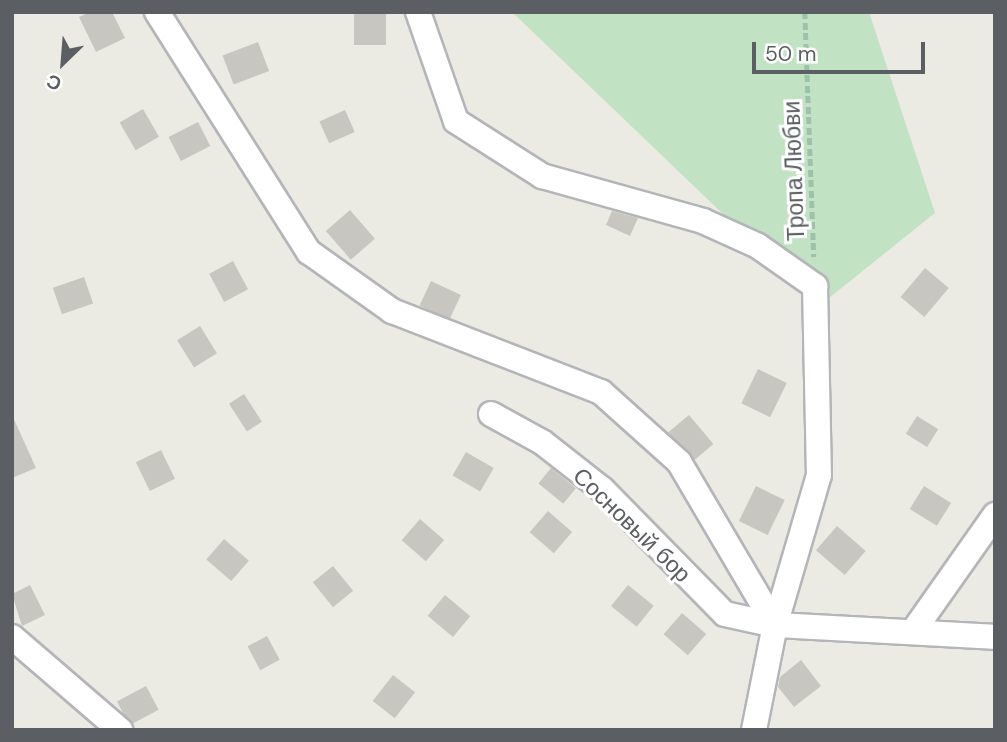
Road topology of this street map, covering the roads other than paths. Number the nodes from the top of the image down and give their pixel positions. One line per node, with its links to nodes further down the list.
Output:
1 (157, 12): 5 (street)
2 (418, 12): 5 (street)
3 (491, 414): 5 (street, Сосновый бор)
4 (995, 515): 6 (street)
5 (775, 625): 6 (street, Сосновый бор); 10 (street)
6 (914, 630): 8 (street, Сосновый бор)
7 (12, 637): 9 (street)
8 (995, 637)
9 (120, 730)
10 (754, 730)

